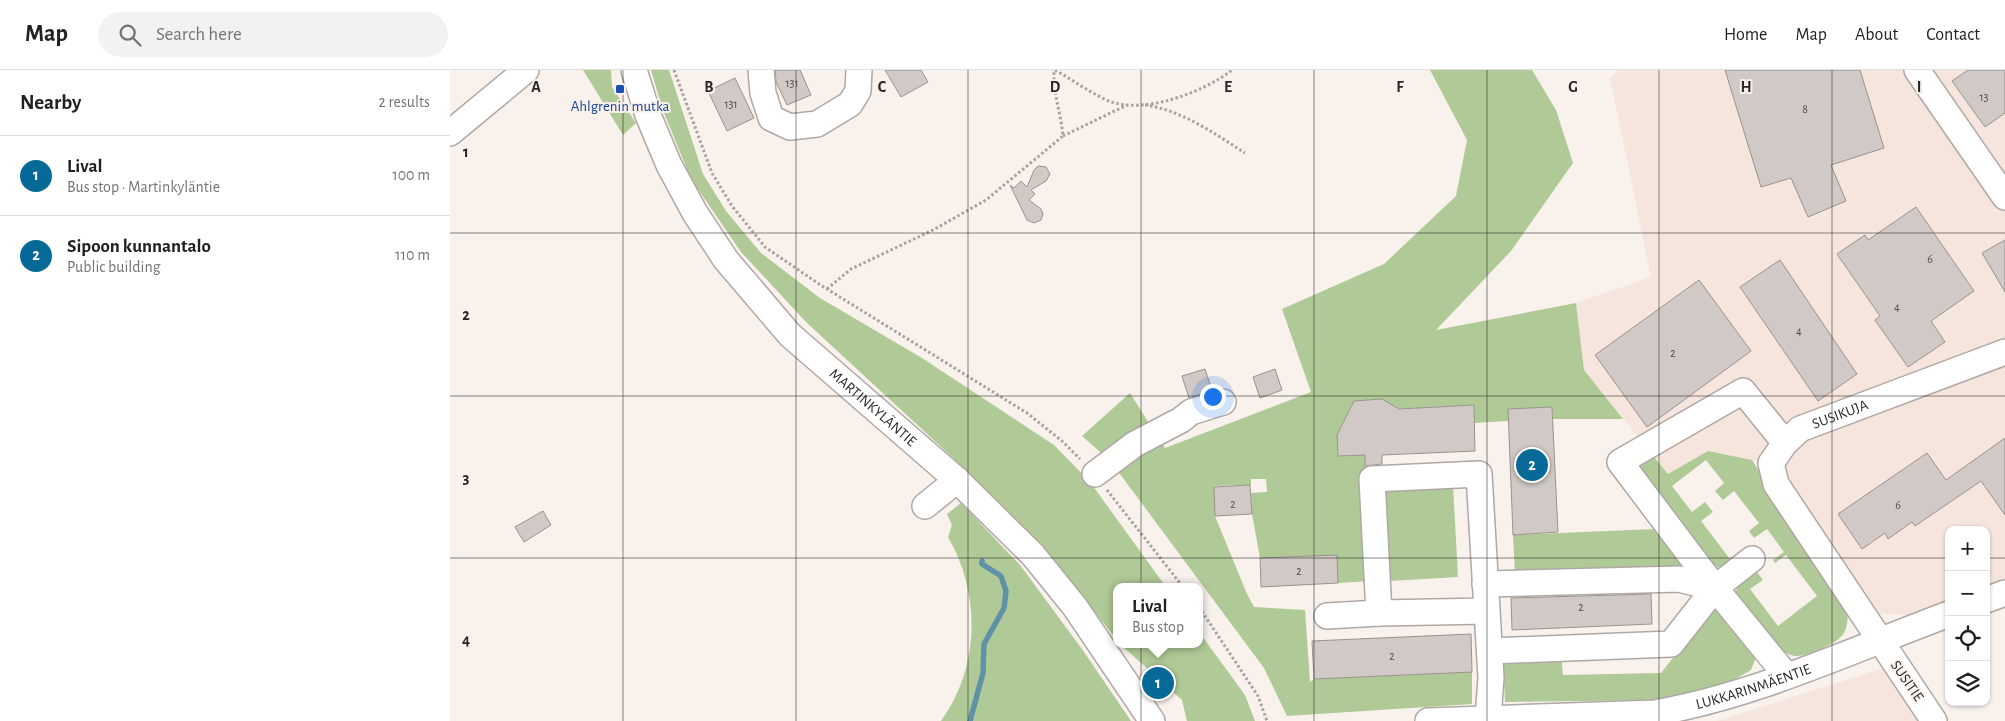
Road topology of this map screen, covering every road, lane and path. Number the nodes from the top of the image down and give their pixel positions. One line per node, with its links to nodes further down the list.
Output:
1 (526, 70): 11 (street)
2 (634, 70): 20 (street, MARTINKYLÄNTIE)
3 (674, 70): 15 (path)
4 (761, 70): 5 (street)
5 (859, 70)
6 (1055, 70): 9 (path); 12 (path)
7 (1232, 70): 10 (path)
8 (1917, 70): 14 (street)
9 (1128, 104): 10 (path); 12 (path)
10 (1142, 104): 13 (path)
11 (450, 133)
12 (1063, 136): 15 (path)
13 (1245, 153)
14 (2005, 197)
15 (827, 289): 19 (path)
16 (2005, 352): 18 (street, SUSIKUJA)
17 (1223, 402): 19 (street)
18 (1784, 443): 25 (street); 33 (street, SUSIKUJA)
19 (1095, 474): 23 (path)
20 (957, 480): 21 (street); 37 (street, MARTINKYLÄNTIE)
21 (925, 506)
22 (1752, 559): 25 (street)
23 (1180, 583)
24 (1485, 584): 25 (street); 28 (street); 29 (street)
25 (1715, 588): 34 (street); 35 (street)
26 (2005, 593): 27 (street)
27 (1990, 599)
28 (1487, 611): 29 (street); 34 (street)
29 (1379, 613): 31 (street)
30 (1203, 614): 38 (path)
31 (1327, 616)
32 (1945, 616): 33 (street, LUKKARINMÄENTIE)
33 (1880, 640): 35 (street, LUKKARINMÄENTIE); 40 (street, SUSITIE)
34 (1490, 651): 36 (street)
35 (1786, 675): 36 (street, LUKKARINMÄENTIE)
36 (1488, 718): 39 (street, LUKKARINMÄENTIE)
37 (1152, 721)
38 (1267, 721)
39 (1428, 721)
40 (1934, 721)

